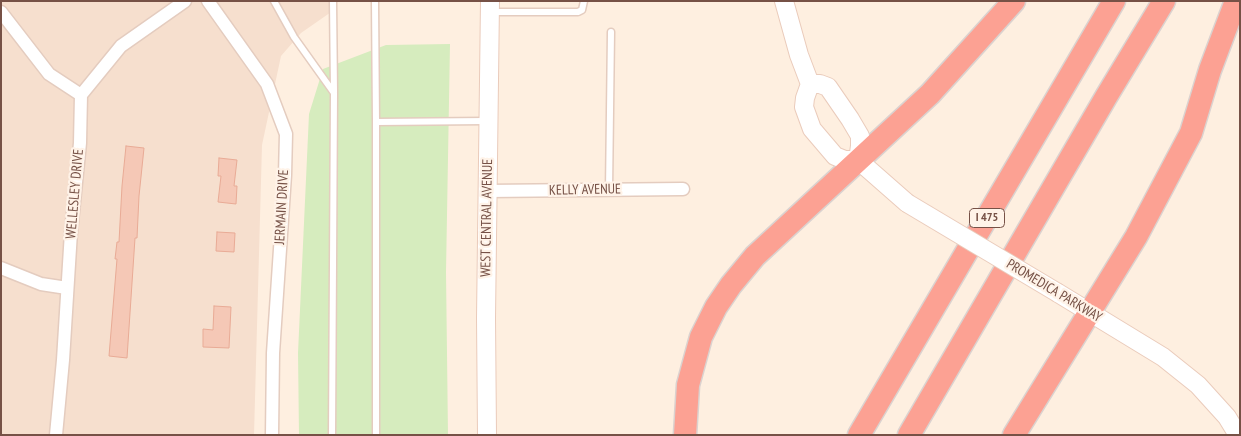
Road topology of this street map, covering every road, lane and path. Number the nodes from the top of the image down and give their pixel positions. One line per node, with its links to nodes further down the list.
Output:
1 (185, 1): 17 (street)
2 (208, 1): 28 (street, JERMAIN DRIVE)
3 (274, 1): 16 (lane)
4 (333, 1): 16 (lane)
5 (374, 1): 19 (lane)
6 (584, 1): 12 (lane)
7 (784, 1): 15 (main road)
8 (1014, 1): 20 (highway)
9 (1114, 1): 33 (highway, I 475)
10 (1164, 1): 34 (highway)
11 (1236, 1): 26 (highway)
12 (490, 7): 18 (main road, WEST CENTRAL AVENUE)
13 (1, 12): 17 (street)
14 (611, 32): 22 (lane)
15 (810, 84): 20 (main road); 20 (main road, PROMEDICA PARKWAY)
16 (334, 93): 29 (lane)
17 (81, 95): 25 (street, WELLESLEY DRIVE)
18 (488, 121): 19 (lane); 23 (main road, WEST CENTRAL AVENUE)
19 (376, 122): 30 (lane)
20 (858, 160): 26 (main road, PROMEDICA PARKWAY, bridge); 32 (highway)
21 (683, 189): 22 (street, KELLY AVENUE)
22 (609, 190): 23 (street, KELLY AVENUE)
23 (486, 191): 31 (main road, WEST CENTRAL AVENUE)
24 (1, 268): 25 (street)
25 (67, 288): 27 (street, WELLESLEY DRIVE)
26 (1089, 312): 35 (highway); 36 (main road, PROMEDICA PARKWAY)
27 (56, 435)
28 (272, 435)
29 (332, 435)
30 (376, 435)
31 (487, 435)
32 (686, 435)
33 (859, 435)
34 (909, 435)
35 (1014, 435)
36 (1238, 435)

